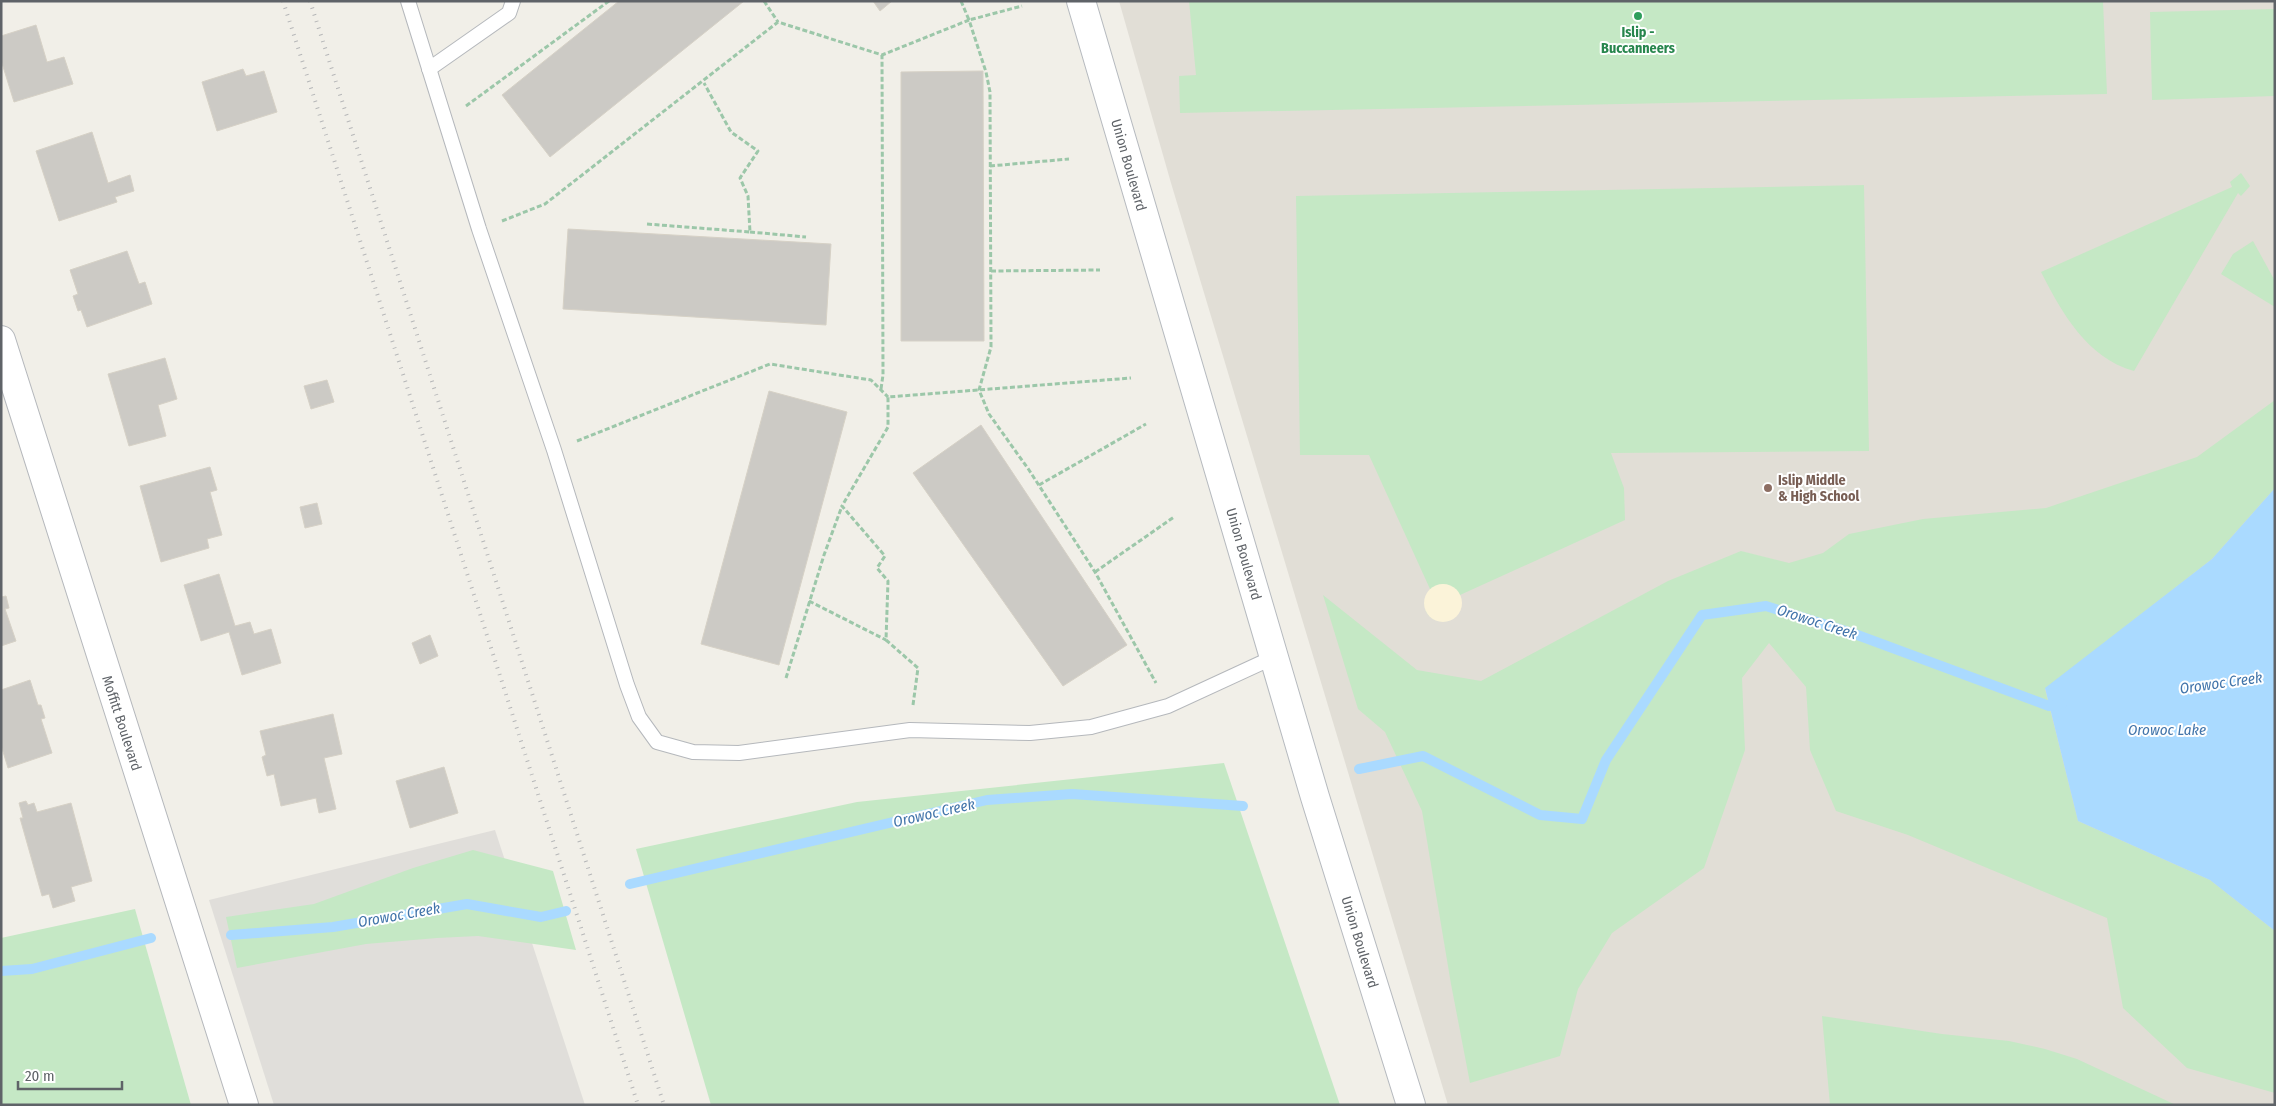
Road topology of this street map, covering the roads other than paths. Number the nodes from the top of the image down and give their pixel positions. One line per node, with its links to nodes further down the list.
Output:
1 (408, 1): 4 (lane)
2 (513, 1): 4 (lane)
3 (1081, 1): 6 (main road, Union Boulevard)
4 (429, 68): 6 (lane)
5 (1, 340): 7 (main road, Moffitt Boulevard)
6 (1274, 657): 8 (main road, Union Boulevard)
7 (244, 1105)
8 (1411, 1105)

